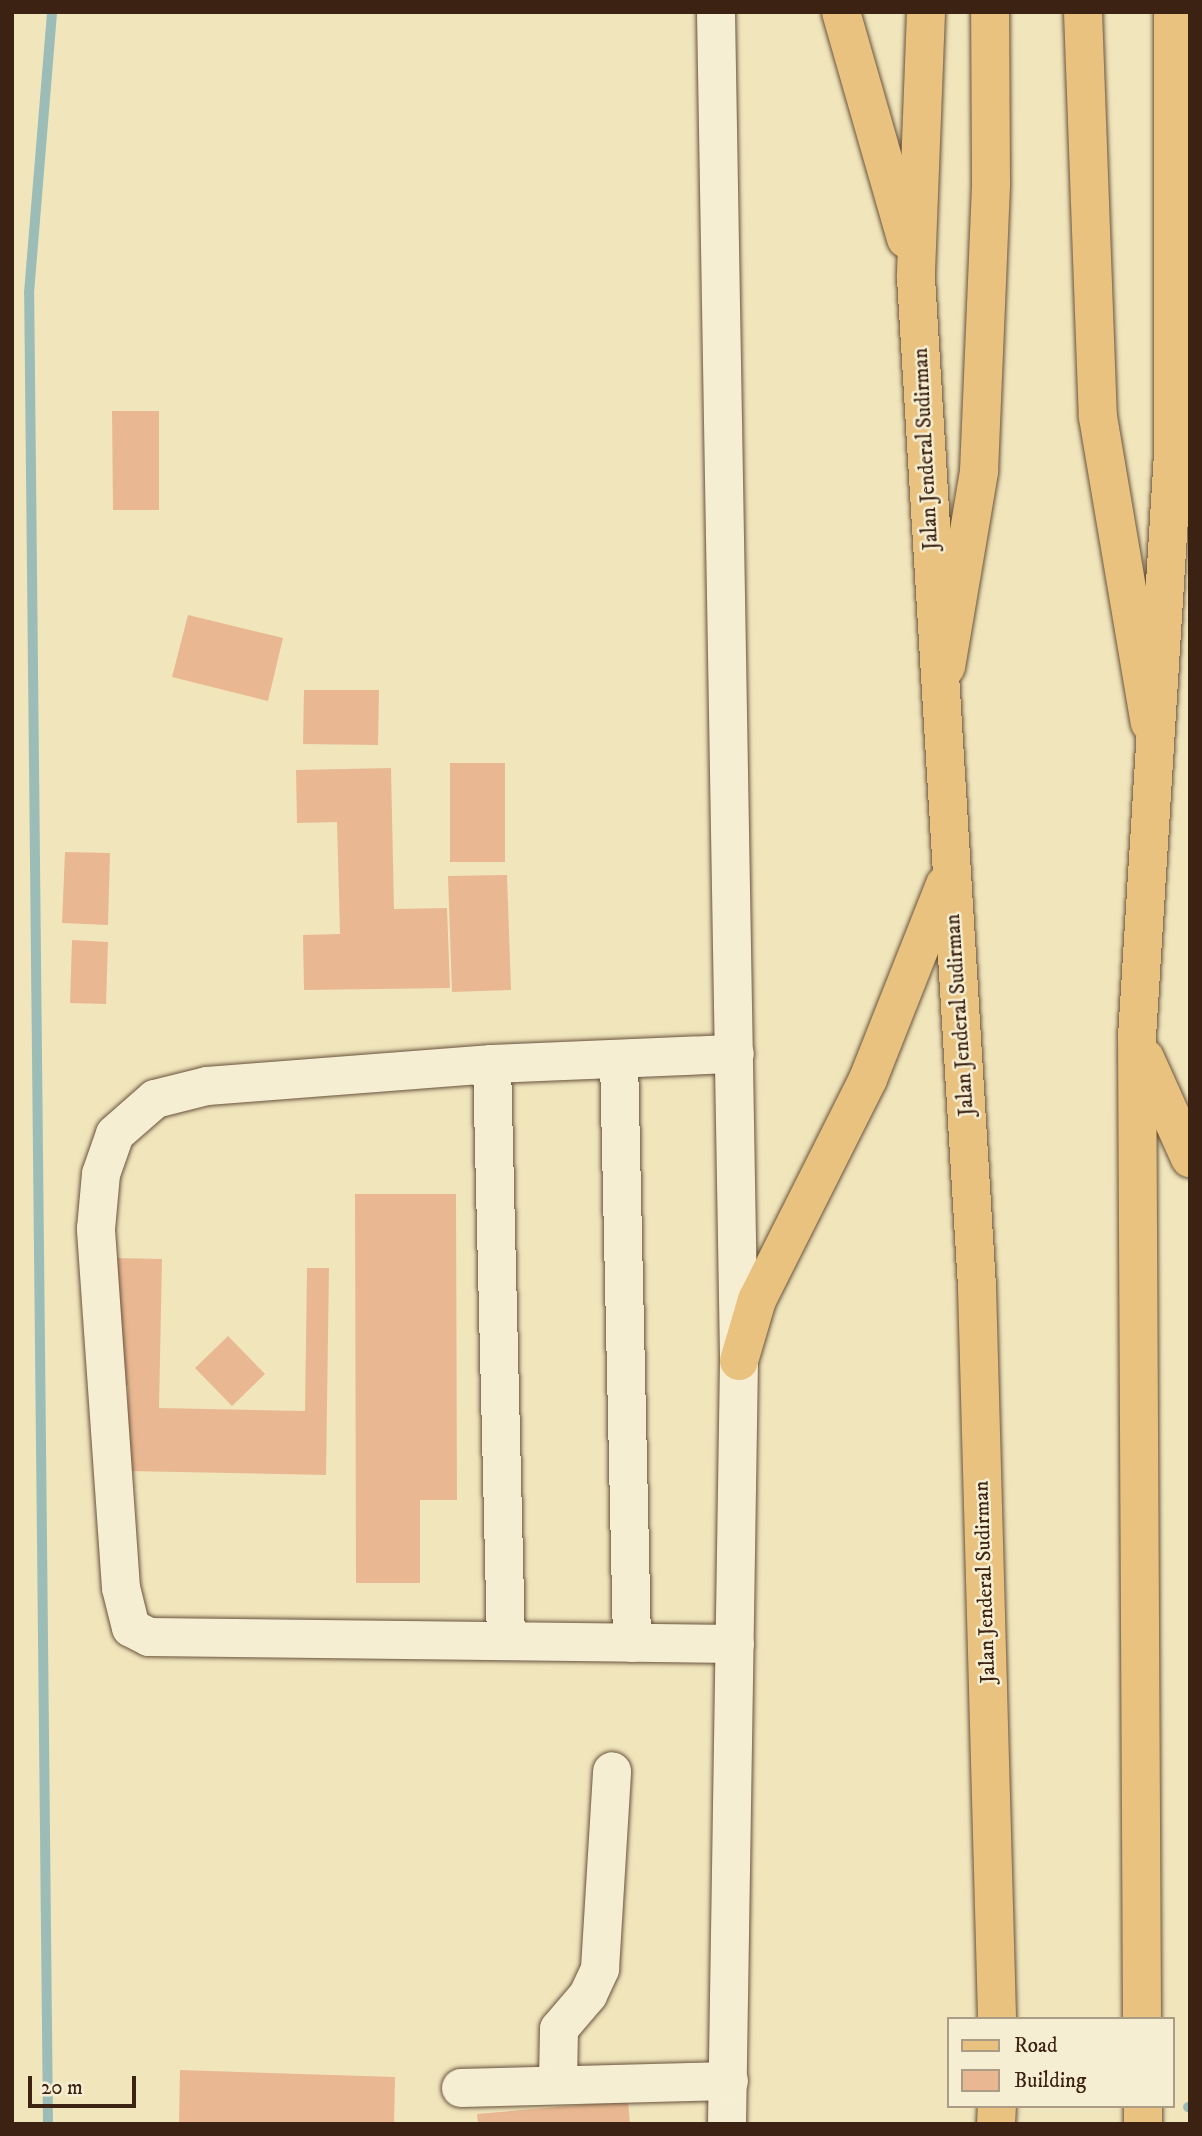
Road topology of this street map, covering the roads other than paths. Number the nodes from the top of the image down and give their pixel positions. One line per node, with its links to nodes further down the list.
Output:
1 (716, 12): 12 (street)
2 (841, 12): 7 (main road)
3 (926, 12): 7 (main road, Jalan Jenderal Sudirman)
4 (990, 12): 8 (main road)
5 (1083, 12): 9 (main road)
6 (1173, 12): 9 (main road)
7 (916, 278): 8 (main road, Jalan Jenderal Sudirman)
8 (940, 693): 10 (main road, Jalan Jenderal Sudirman)
9 (1154, 751): 11 (main road)
10 (950, 870): 16 (main road); 21 (main road, Jalan Jenderal Sudirman)
11 (1137, 1037): 15 (main road); 22 (main road)
12 (735, 1054): 13 (street); 16 (street)
13 (619, 1059): 14 (street); 18 (street)
14 (492, 1064): 17 (street); 17 (street)
15 (1190, 1158)
16 (739, 1361): 19 (street)
17 (506, 1641): 18 (street)
18 (632, 1643): 19 (street)
19 (735, 1644): 23 (street)
20 (612, 1771): 24 (street)
21 (996, 2017)
22 (1142, 2017)
23 (729, 2081): 24 (street); 26 (street)
24 (558, 2082): 25 (street)
25 (461, 2088)
26 (727, 2124)

